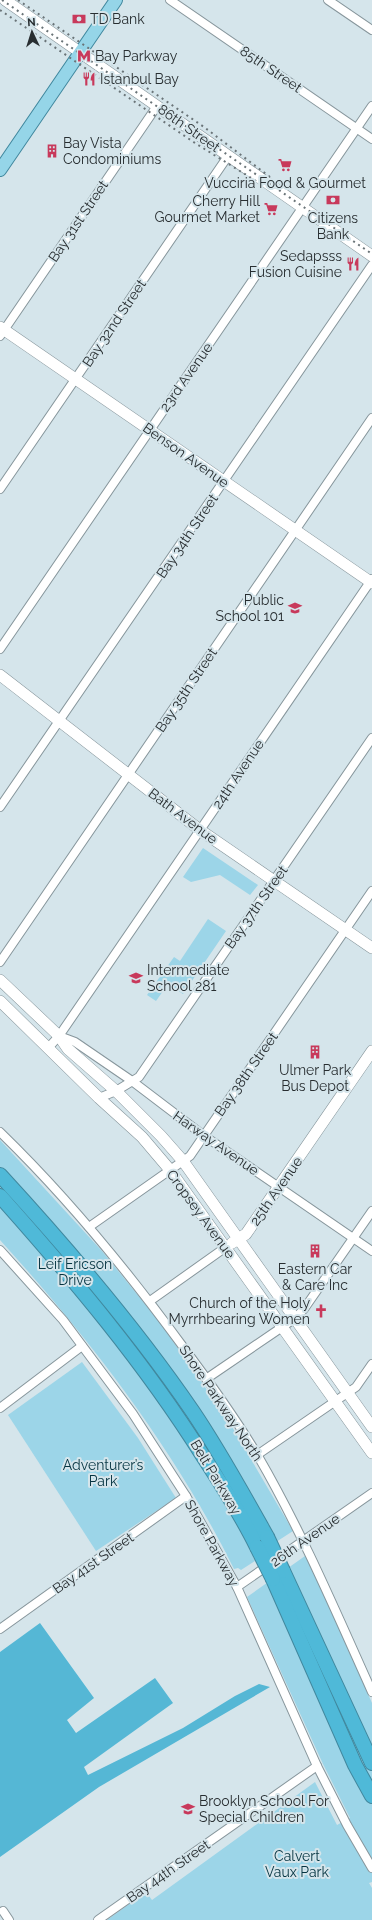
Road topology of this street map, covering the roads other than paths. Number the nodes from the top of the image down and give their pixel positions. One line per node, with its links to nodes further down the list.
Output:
1 (2, 0): 6 (street)
2 (5, 0): 8 (main road, 86th Street)
3 (116, 0): 8 (main road)
4 (170, 0): 11 (street, 85th Street)
5 (328, 0): 7 (street)
6 (0, 3)
7 (372, 30)
8 (80, 53): 9 (main road, 86th Street); 14 (main road)
9 (157, 106): 13 (main road, 86th Street); 18 (street, Bay 31st Street)
10 (372, 106): 11 (street, 23rd Avenue)
11 (356, 128): 12 (street, 85th Street); 15 (street, 23rd Avenue)
12 (372, 139)
13 (228, 156): 15 (main road, 86th Street); 19 (street, Bay 32nd Street)
14 (0, 170)
15 (302, 208): 16 (main road, 86th Street); 21 (street, 23rd Avenue)
16 (372, 256)
17 (372, 264): 22 (street, Bay 34th Street)
18 (1, 331): 19 (main road, Benson Avenue)
19 (75, 380): 21 (main road, Benson Avenue); 23 (street, Bay 32nd Street)
20 (372, 418): 24 (street, Bay 35th Street)
21 (150, 430): 22 (main road, Benson Avenue); 26 (street, 23rd Avenue)
22 (224, 481): 24 (main road, Benson Avenue); 28 (street, Bay 34th Street)
23 (0, 489)
24 (296, 530): 25 (main road, Benson Avenue); 30 (street, Bay 35th Street)
25 (371, 581): 32 (street, 24th Avenue)
26 (0, 649)
27 (0, 674): 28 (main road, Bath Avenue)
28 (60, 722): 30 (main road, Bath Avenue); 31 (street, Bay 34th Street)
29 (372, 738): 33 (street, Bay 37th Street)
30 (128, 775): 32 (main road, Bath Avenue); 37 (street, Bay 35th Street)
31 (0, 807)
32 (200, 830): 33 (main road, Bath Avenue); 41 (street, 24th Avenue)
33 (274, 881): 35 (main road, Bath Avenue); 44 (street, Bay 37th Street)
34 (372, 891): 35 (street, Bay 38th Street)
35 (345, 930): 36 (main road, Bath Avenue); 48 (street, Bay 38th Street)
36 (372, 948)
37 (0, 962)
38 (0, 980): 39 (main road, Cropsey Avenue)
39 (10, 989): 40 (street); 41 (main road, Cropsey Avenue)
40 (0, 1001): 42 (main road, Cropsey Avenue)
41 (59, 1036): 42 (street, 24th Avenue); 44 (street, Harway Avenue); 45 (main road, Cropsey Avenue)
42 (49, 1047): 46 (main road, Cropsey Avenue)
43 (372, 1051): 52 (main road, 25th Avenue)
44 (132, 1081): 45 (street, Bay 37th Street); 48 (street, Harway Avenue)
45 (116, 1091): 46 (street, Bay 37th Street); 49 (main road, Cropsey Avenue)
46 (99, 1098): 50 (main road, Cropsey Avenue)
47 (0, 1132): 55 (street, Shore Parkway North)
48 (204, 1135): 49 (street, Bay 38th Street); 52 (street, Harway Avenue)
49 (183, 1161): 50 (street, Bay 38th Street); 57 (main road, Cropsey Avenue)
50 (170, 1170): 55 (street, Bay 38th Street); 58 (main road, Cropsey Avenue)
51 (0, 1175): 76 (highway, Belt Parkway, bridge)
52 (279, 1187): 56 (street, Harway Avenue); 57 (main road, 25th Avenue)
53 (0, 1196): 76 (highway, Belt Parkway, bridge)
54 (372, 1211): 56 (street)
55 (89, 1227): 61 (street, Shore Parkway North)
56 (353, 1238): 60 (street, Harway Avenue); 62 (street)
57 (238, 1239): 58 (main road, 25th Avenue); 62 (main road, Cropsey Avenue)
58 (226, 1247): 61 (street, 25th Avenue); 63 (main road, Cropsey Avenue)
59 (0, 1250): 64 (street, Shore Parkway)
60 (372, 1251)
61 (150, 1301): 66 (street, Shore Parkway North)
62 (294, 1318): 63 (street); 67 (main road, Cropsey Avenue)
63 (281, 1326): 66 (street); 68 (main road, Cropsey Avenue)
64 (82, 1346): 69 (street); 74 (street, Shore Parkway)
65 (372, 1364): 67 (street)
66 (206, 1378): 72 (street, Shore Parkway North)
67 (348, 1392): 68 (street); 70 (main road, Cropsey Avenue)
68 (335, 1400): 71 (main road, Cropsey Avenue); 72 (street)
69 (0, 1408)
70 (372, 1427)
71 (372, 1453)
72 (257, 1455): 75 (street, Shore Parkway North)
73 (372, 1493): 75 (street, 26th Avenue)
74 (186, 1496): 77 (street, Shore Parkway); 78 (street, Bay 41st Street)
75 (304, 1540): 77 (street, 26th Avenue); 79 (street, Shore Parkway North)
76 (278, 1575): 80 (highway, Belt Parkway); 82 (highway, Belt Parkway)
77 (237, 1587): 81 (street, Shore Parkway)
78 (0, 1629)
79 (372, 1692)
80 (372, 1763)
81 (317, 1766): 83 (street, Shore Parkway); 86 (street, Bay 44th Street)
82 (372, 1796)
83 (372, 1868)
84 (3, 1911): 85 (street)
85 (9, 1920)
86 (98, 1920)

